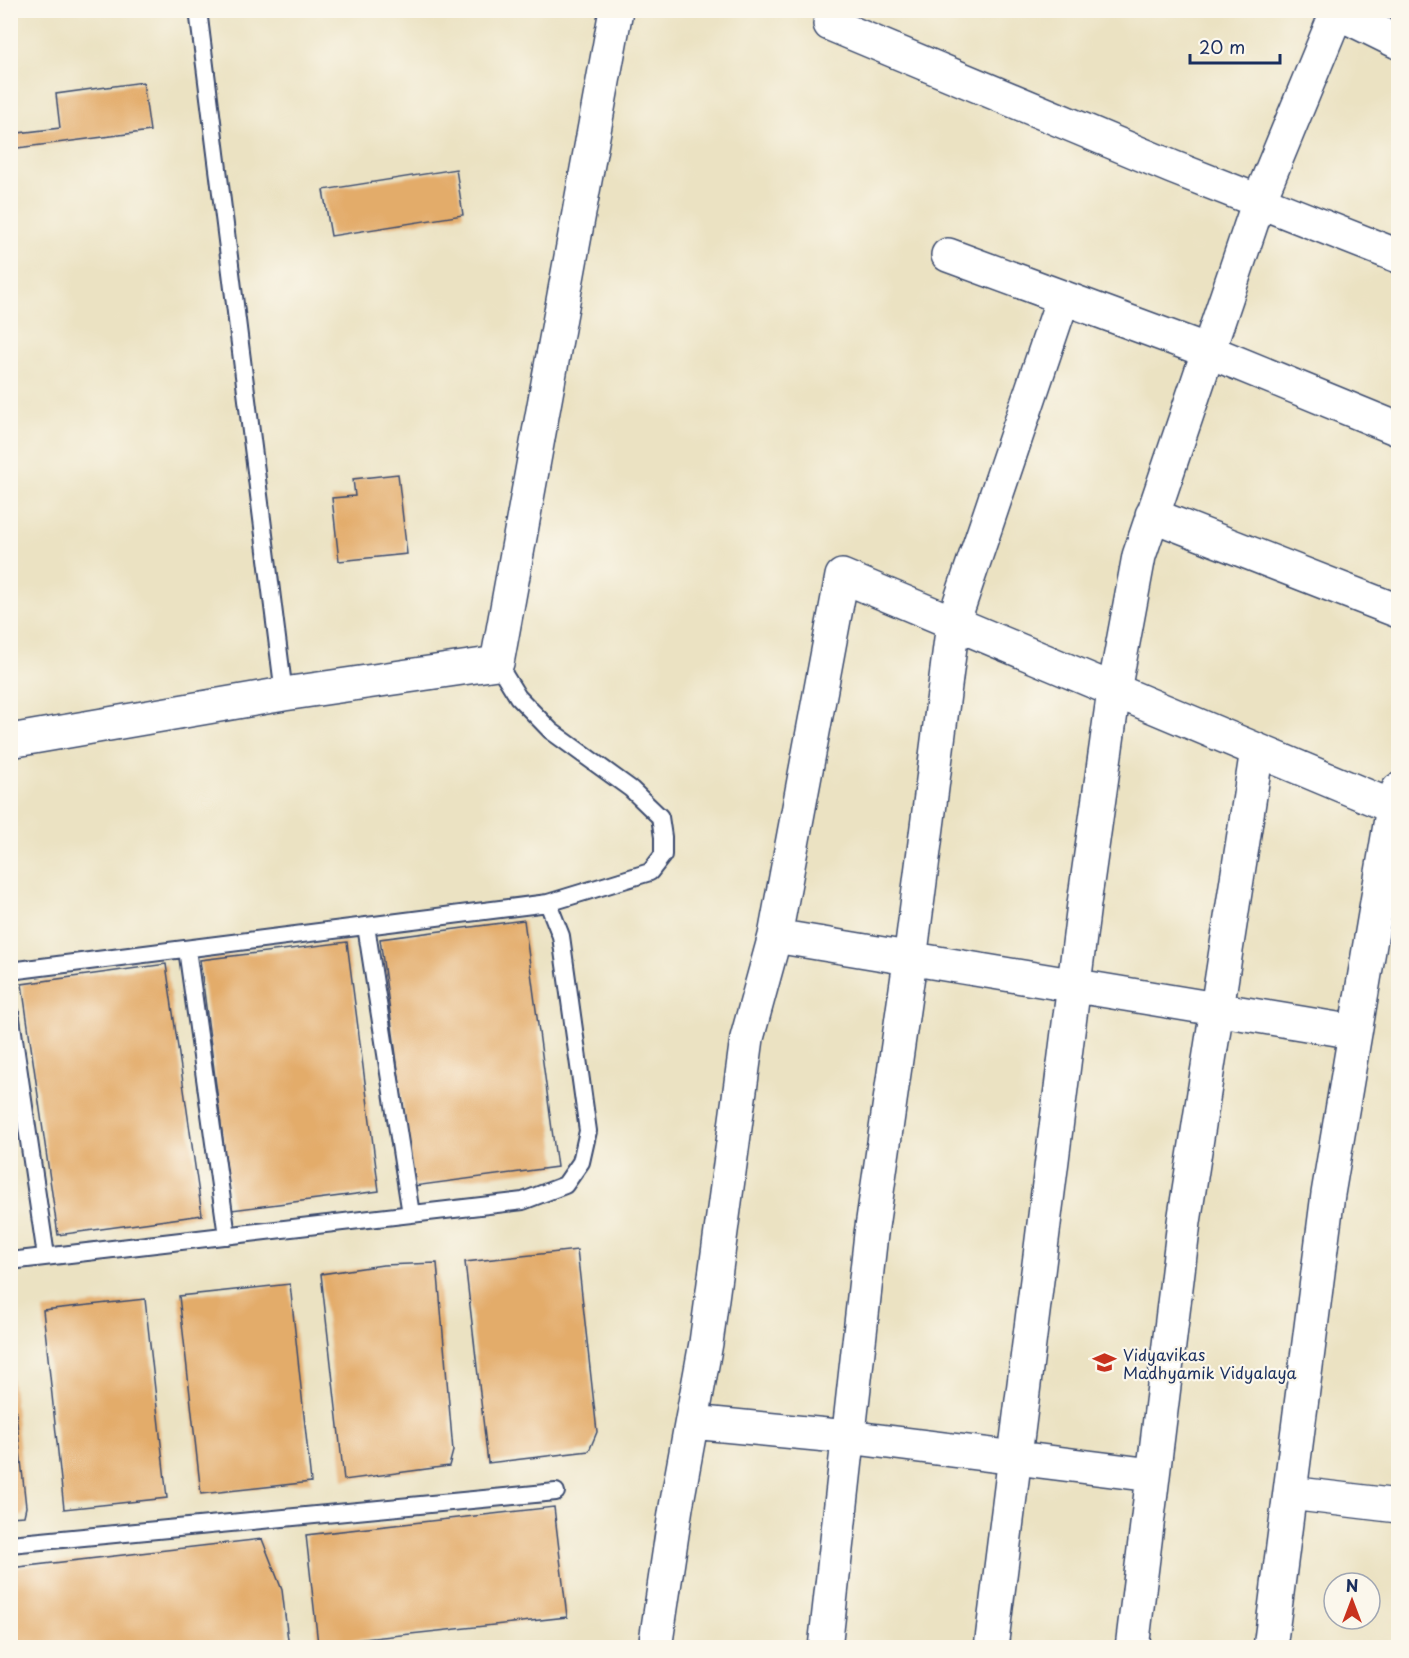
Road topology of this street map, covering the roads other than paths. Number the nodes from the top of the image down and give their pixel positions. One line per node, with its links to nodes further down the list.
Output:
1 (198, 10): 17 (lane)
2 (616, 10): 15 (street)
3 (1335, 11): 5 (street); 6 (street)
4 (830, 24): 6 (street)
5 (1398, 42)
6 (1259, 201): 8 (street); 10 (street)
7 (948, 255): 9 (street)
8 (1398, 256)
9 (1063, 298): 10 (street); 14 (street)
10 (1208, 351): 11 (street); 12 (street)
11 (1398, 429)
12 (1152, 515): 13 (street); 16 (street)
13 (1398, 611)
14 (952, 624): 16 (street); 23 (street); 25 (street)
15 (497, 663): 17 (street); 21 (lane)
16 (1114, 692): 19 (street); 27 (street)
17 (284, 694): 18 (street)
18 (10, 741)
19 (1257, 750): 20 (street); 28 (street)
20 (1396, 799): 30 (street)
21 (548, 903): 22 (lane); 31 (lane)
22 (366, 926): 24 (lane); 31 (lane)
23 (775, 936): 25 (street); 35 (street)
24 (187, 949): 26 (lane); 32 (lane)
25 (910, 958): 27 (street); 36 (street)
26 (10, 971)
27 (1074, 986): 28 (street); 37 (street)
28 (1217, 1009): 30 (street); 38 (street)
29 (10, 1012): 33 (lane)
30 (1355, 1032): 40 (street)
31 (411, 1214): 32 (lane)
32 (227, 1236): 33 (lane)
33 (46, 1256): 34 (lane)
34 (10, 1261)
35 (692, 1422): 36 (street); 43 (street)
36 (848, 1437): 37 (street); 44 (street)
37 (1015, 1459): 38 (street); 45 (street)
38 (1152, 1475): 46 (street)
39 (556, 1492): 42 (lane)
40 (1290, 1493): 41 (street); 47 (street)
41 (1398, 1506)
42 (10, 1544)
43 (655, 1647)
44 (825, 1647)
45 (991, 1647)
46 (1132, 1647)
47 (1270, 1647)

